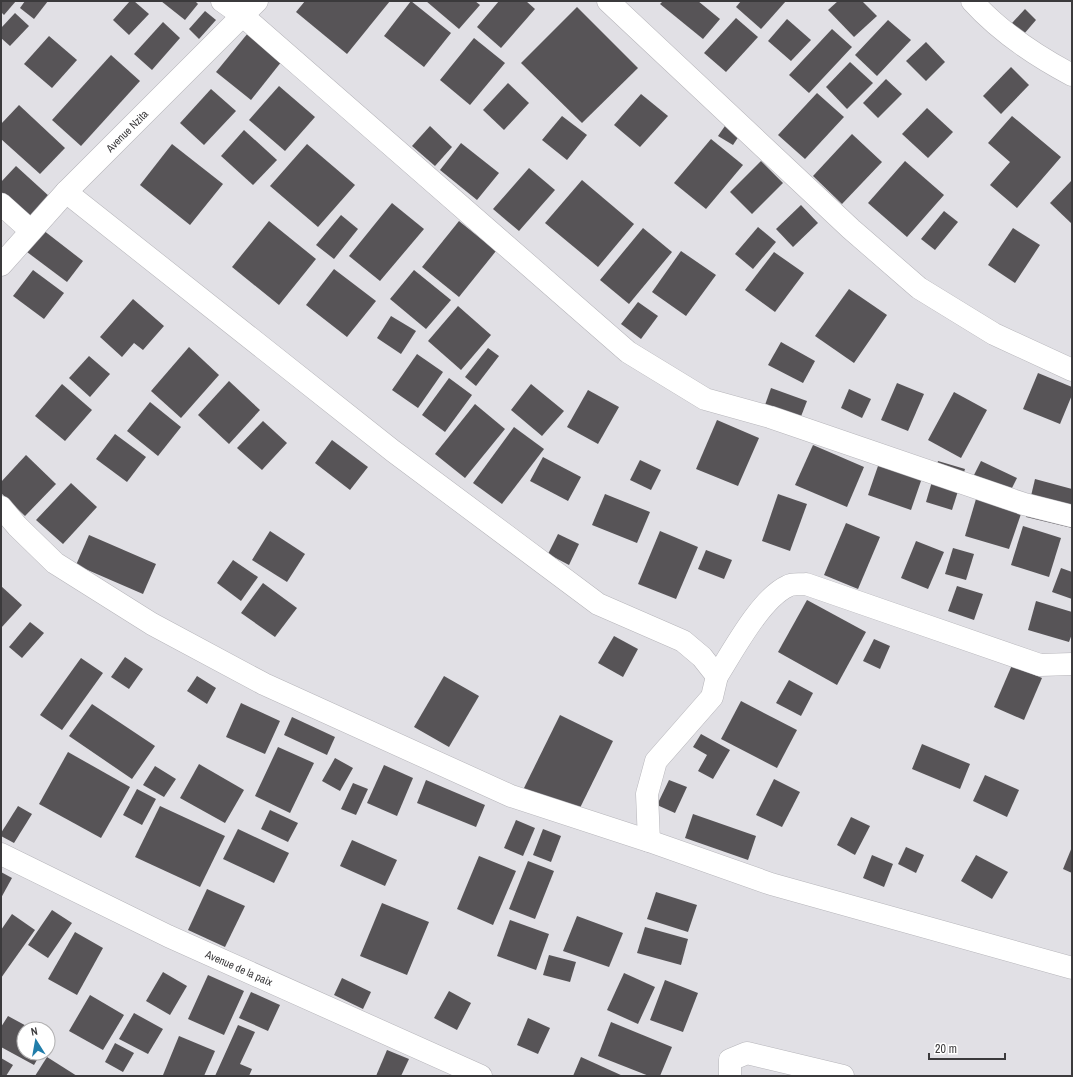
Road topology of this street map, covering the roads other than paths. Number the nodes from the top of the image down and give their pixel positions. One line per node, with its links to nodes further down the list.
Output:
1 (222, 1): 4 (street)
2 (608, 1): 10 (street)
3 (972, 1): 5 (street)
4 (250, 9): 6 (street, Avenue Nzita); 12 (street)
5 (1072, 75)
6 (66, 192): 8 (street, Avenue Nzita); 14 (street)
7 (1, 204): 8 (street)
8 (31, 231): 9 (street, Avenue Nzita)
9 (1, 265)
10 (1072, 370)
11 (1, 507): 15 (street)
12 (1072, 516)
13 (1072, 664): 14 (street)
14 (717, 676): 15 (street)
15 (649, 841): 17 (street)
16 (1, 854): 18 (street, Avenue de la paix)
17 (1072, 968)
18 (481, 1076)
19 (730, 1076): 20 (street)
20 (843, 1076)

